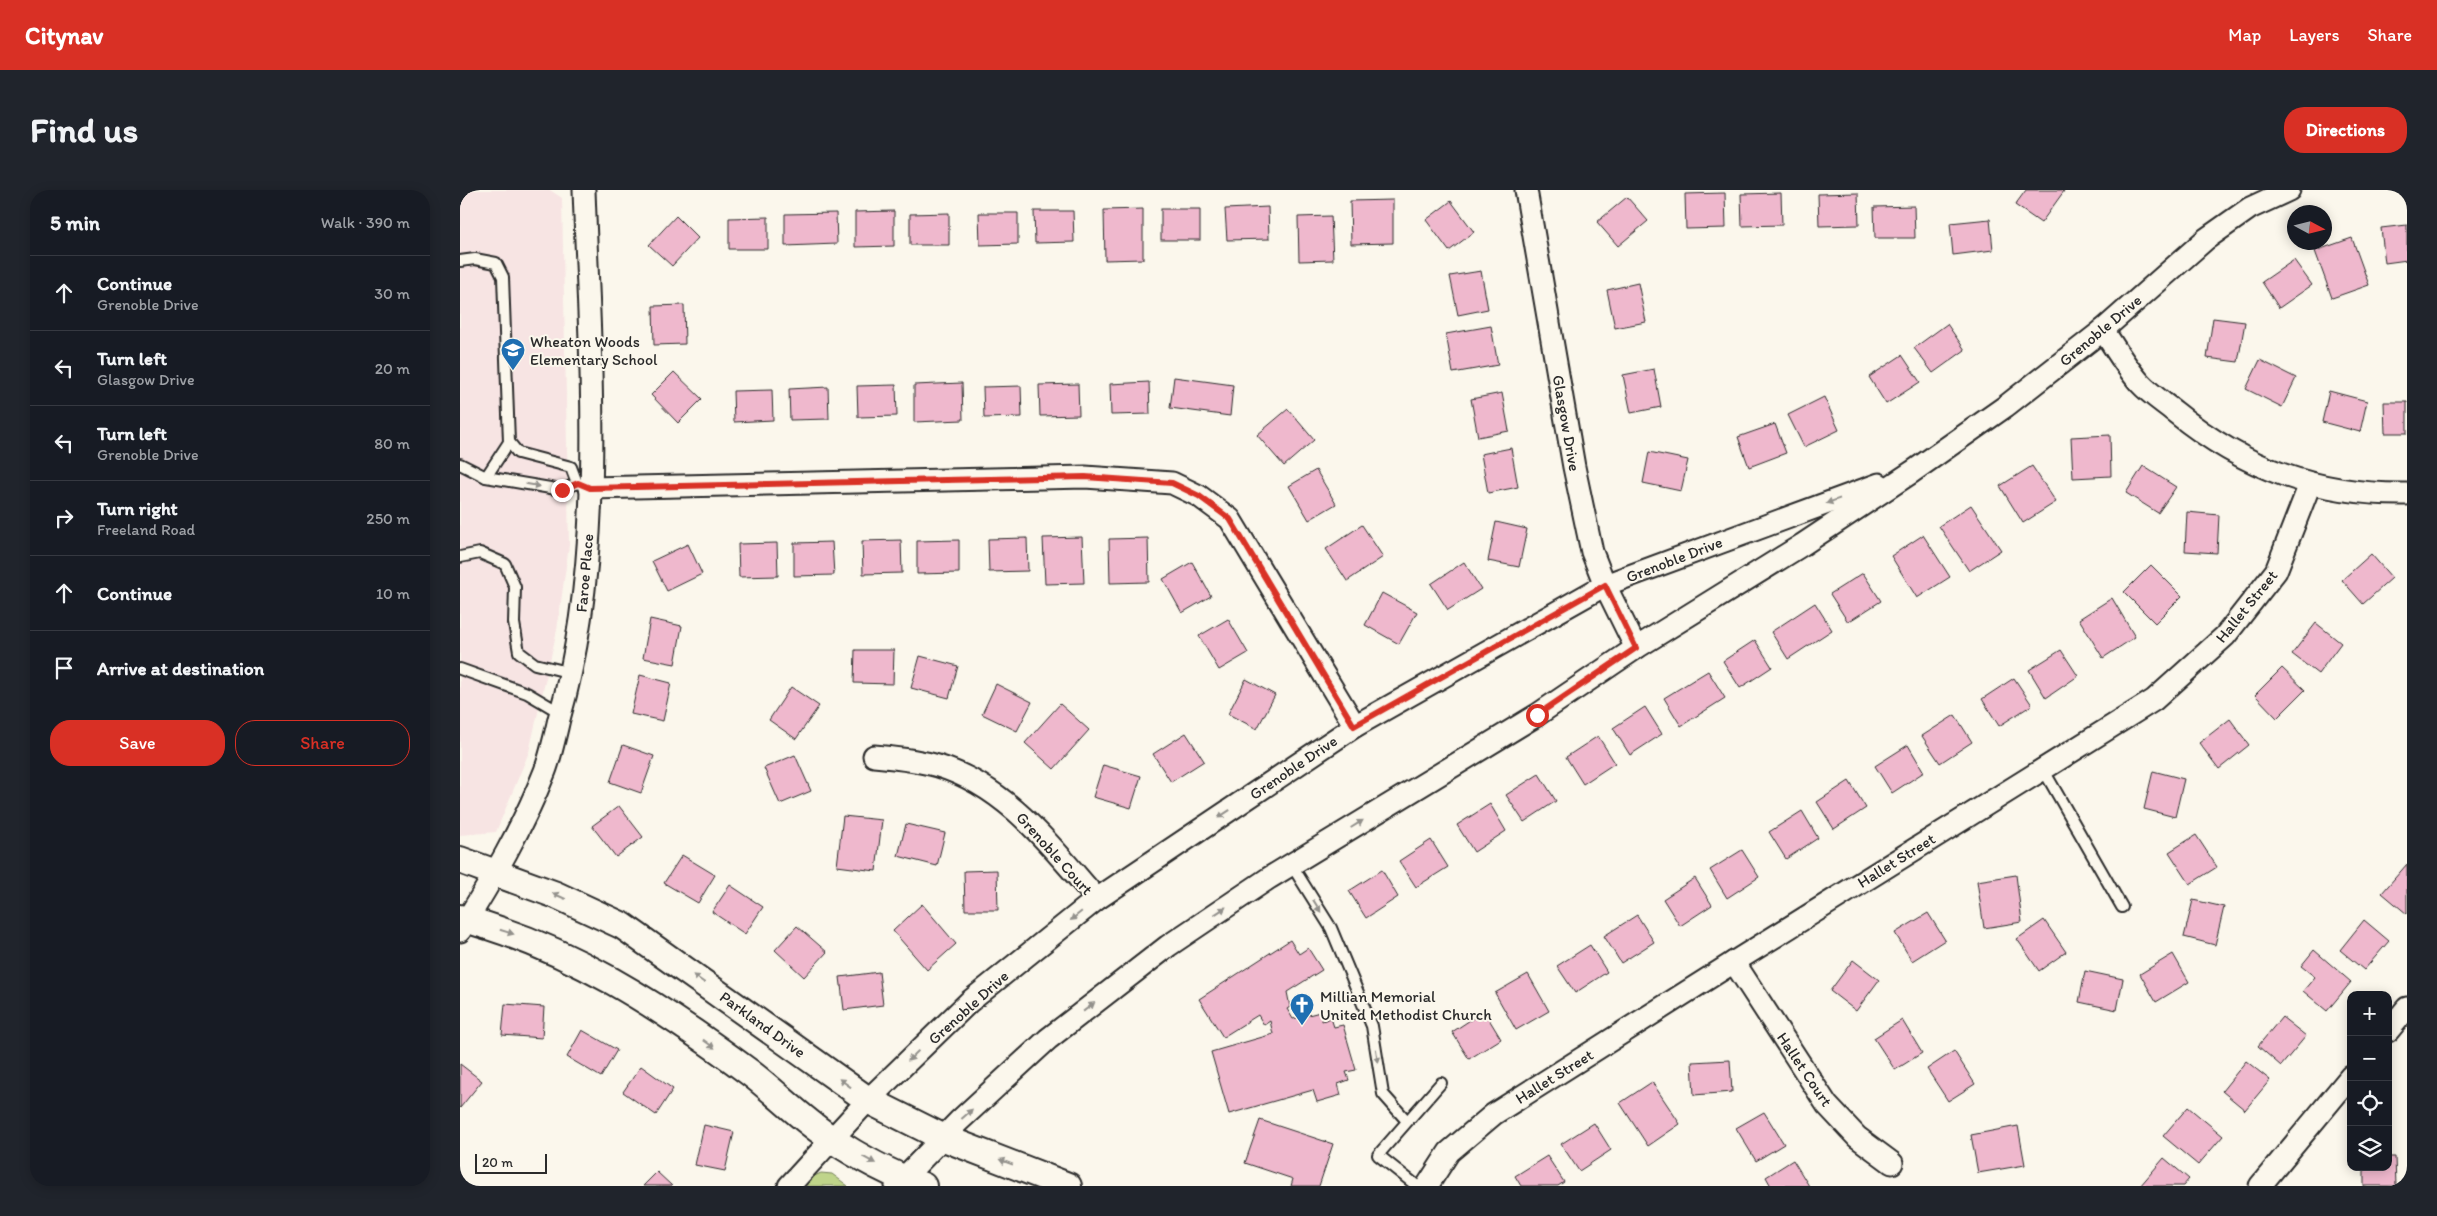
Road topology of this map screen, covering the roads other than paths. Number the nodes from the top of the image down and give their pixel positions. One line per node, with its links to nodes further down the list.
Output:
1 (584, 190): 11 (street, Faroe Place)
2 (1526, 190): 14 (street, Glasgow Drive)
3 (2289, 190): 5 (street, Grenoble Drive)
4 (460, 261): 6 (lane)
5 (2103, 330): 8 (street, Grenoble Drive); 10 (street)
6 (509, 442): 9 (lane); 11 (lane)
7 (460, 464): 9 (lane)
8 (1912, 472): 14 (street, Grenoble Drive, one-way to 14); 15 (street, Grenoble Drive)
9 (486, 477): 11 (lane, one-way to 11)
10 (2310, 484): 12 (street); 21 (street, Hallet Street)
11 (584, 486): 17 (street, Faroe Place); 19 (street)
12 (2407, 494)
13 (460, 557): 17 (lane)
14 (1605, 585): 15 (street, Glasgow Drive); 19 (street, Grenoble Drive)
15 (1636, 648): 23 (street, Grenoble Drive, one-way to 15)
16 (460, 669): 18 (lane)
17 (572, 673): 18 (street, Faroe Place)
18 (561, 713): 24 (street, Faroe Place)
19 (1354, 726): 25 (street, Grenoble Drive, one-way to 25)
20 (874, 756): 25 (street, Grenoble Court)
21 (2043, 769): 26 (lane); 28 (street, Hallet Street)
22 (460, 860): 24 (street, Parkland Drive)
23 (1291, 864): 34 (lane, one-way to 34); 35 (street, Grenoble Drive, one-way to 23)
24 (497, 872): 27 (street, Faroe Place); 33 (street, Parkland Drive, one-way to 24)
25 (1097, 899): 33 (street, Grenoble Drive, one-way to 33)
26 (2122, 907)
27 (462, 923): 36 (street, one-way to 36)
28 (1734, 962): 37 (street, Hallet Court); 42 (street, Hallet Street)
29 (2407, 1008): 30 (street)
30 (2392, 1026)
31 (2347, 1081): 43 (street)
32 (1441, 1083): 34 (lane)
33 (868, 1100): 35 (street, Parkland Drive); 36 (street, Grenoble Drive)
34 (1407, 1121): 41 (lane)
35 (944, 1138): 38 (street, Grenoble Drive); 40 (street, Parkland Drive, one-way to 35)
36 (832, 1140): 38 (street, one-way to 38); 39 (street, Grenoble Drive)
37 (1892, 1163)
38 (908, 1184)
39 (789, 1186)
40 (1068, 1186)
41 (1416, 1186)
42 (1427, 1186)
43 (2260, 1186)

